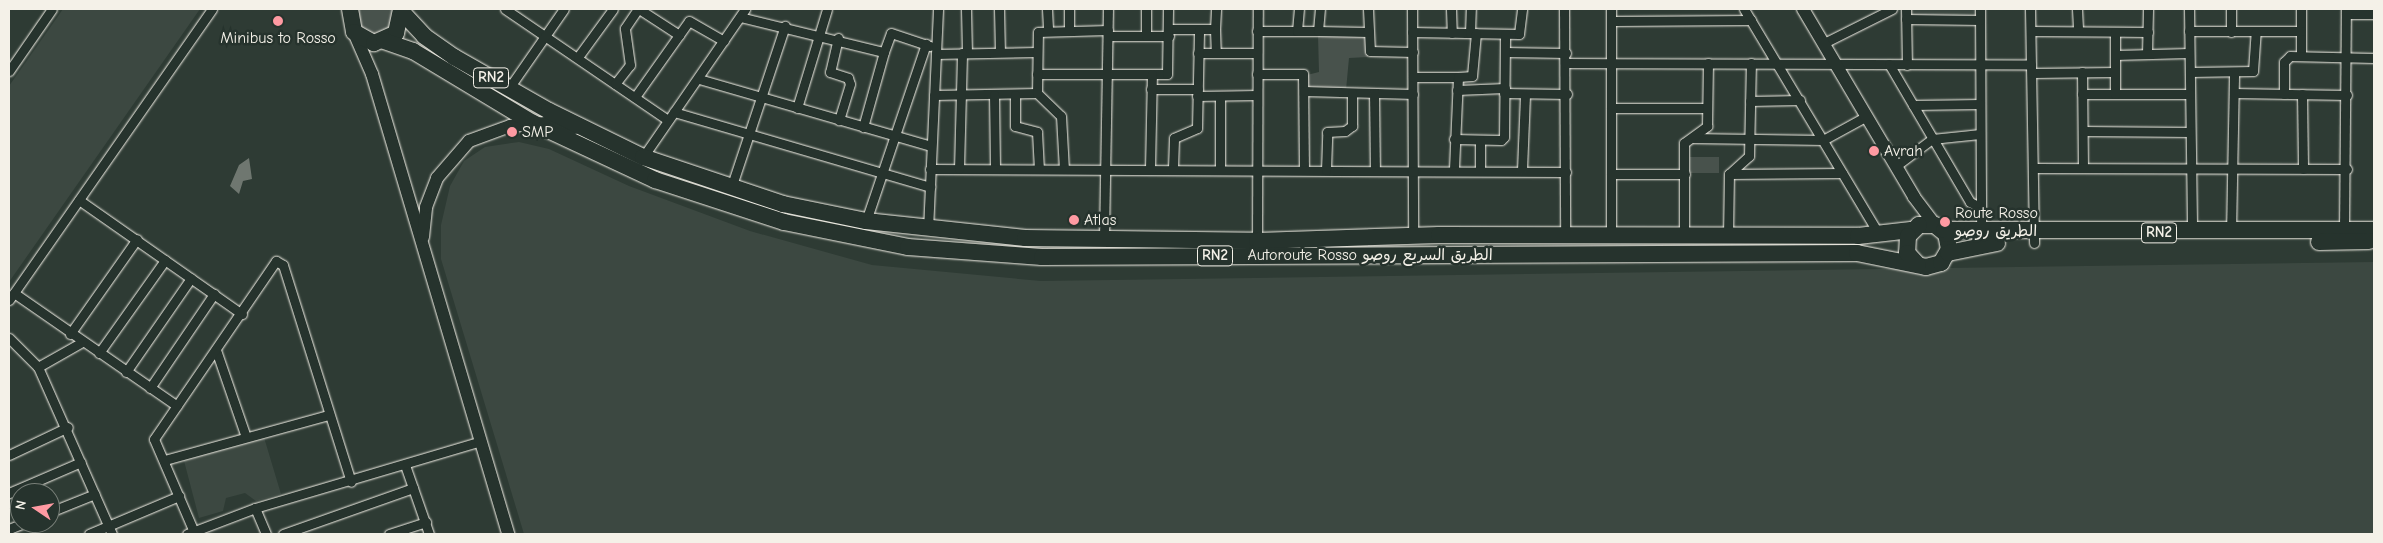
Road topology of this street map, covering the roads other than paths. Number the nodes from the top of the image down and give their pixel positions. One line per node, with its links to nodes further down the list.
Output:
1 (52, 9): 107 (street)
2 (212, 9): 210 (street)
3 (337, 9): 44 (highway)
4 (506, 9): 74 (street)
5 (564, 9): 74 (street)
6 (613, 9): 94 (street)
7 (639, 9): 72 (street); 121 (street)
8 (827, 9): 66 (street)
9 (938, 9): 80 (street)
10 (966, 9): 88 (street)
11 (999, 9): 82 (street)
12 (1047, 9): 51 (street)
13 (1069, 9): 52 (street)
14 (1108, 9): 67 (street)
15 (1146, 9): 73 (street)
16 (1168, 9): 68 (street)
17 (1216, 9): 49 (street)
18 (1258, 9): 53 (street)
19 (1299, 9): 54 (street)
20 (1320, 9): 55 (street)
21 (1368, 9): 60 (street)
22 (1412, 9): 61 (street)
23 (1451, 9): 69 (street)
24 (1471, 9): 70 (street)
25 (1522, 9): 71 (street)
26 (1564, 9): 96 (street)
27 (1611, 9): 47 (street)
28 (1744, 9): 45 (street)
29 (1803, 9): 78 (main road)
30 (1891, 9): 78 (street)
31 (1906, 9): 43 (street)
32 (1980, 9): 46 (street)
33 (2030, 9): 56 (street)
34 (2078, 9): 57 (street)
35 (2148, 9): 63 (street)
36 (2189, 9): 58 (street)
37 (2231, 9): 64 (street)
38 (2301, 9): 59 (street)
39 (402, 10): 77 (highway); 122 (highway, Autoroute Rosso الطريق السريع روصو / RN2)
40 (2346, 11): 42 (street); 95 (street)
41 (742, 13): 48 (street); 76 (street)
42 (2374, 14)
43 (1906, 19): 46 (street); 104 (street)
44 (351, 20): 77 (highway, Autoroute Rosso الطريق السريع روصو); 113 (main road)
45 (1751, 20): 47 (street); 102 (street)
46 (1980, 20): 105 (street)
47 (1611, 21): 99 (street)
48 (785, 26): 66 (street); 149 (street)
49 (1215, 29): 50 (street); 85 (street)
50 (1198, 30): 68 (street); 84 (street)
51 (1048, 31): 52 (street); 83 (street)
52 (1069, 31): 67 (street)
53 (1257, 31): 54 (street); 89 (street)
54 (1297, 31): 55 (street)
55 (1318, 31): 60 (street)
56 (2031, 31): 57 (street); 106 (street)
57 (2078, 31): 62 (street)
58 (2189, 31): 64 (street); 90 (street)
59 (2301, 31): 65 (street); 93 (street)
60 (1368, 32): 86 (street)
61 (1412, 32): 69 (street); 86 (street)
62 (2115, 32): 63 (street); 91 (street)
63 (2148, 32): 92 (street)
64 (2231, 32): 65 (street)
65 (2256, 32): 112 (street)
66 (820, 33): 75 (street); 154 (street)
67 (1108, 33): 73 (street); 108 (street)
68 (1169, 33): 73 (street); 115 (street)
69 (1452, 33): 70 (street)
70 (1473, 33): 71 (street); 117 (street)
71 (1505, 34): 87 (street)
72 (679, 35): 76 (street); 148 (street)
73 (1146, 36)
74 (545, 37): 94 (street); 122 (street)
75 (838, 38): 81 (street); 160 (street)
76 (724, 40): 120 (street)
77 (383, 42): 113 (main road); 161 (highway, Autoroute Rosso الطريق السريع روصو / RN2)
78 (1824, 43): 98 (main road)
79 (926, 44): 80 (street); 81 (street); 168 (street)
80 (936, 51): 88 (street); 141 (street)
81 (884, 52): 162 (street)
82 (1000, 52): 83 (street); 88 (street)
83 (1036, 52): 114 (street)
84 (1198, 52): 85 (street); 130 (street)
85 (1216, 52): 89 (street)
86 (1412, 52): 118 (street)
87 (1505, 52): 96 (street); 127 (street)
88 (964, 53): 142 (street)
89 (1257, 53): 116 (street)
90 (2189, 53): 92 (street); 111 (street)
91 (2115, 54): 92 (street); 110 (street)
92 (2147, 54)
93 (2301, 56): 95 (street); 139 (street)
94 (578, 57): 121 (street)
95 (2346, 57): 97 (street); 147 (street)
96 (1566, 58): 99 (street); 135 (street)
97 (2374, 58)
98 (1836, 62): 102 (street); 103 (street); 158 (main road)
99 (1611, 63): 100 (street); 155 (street)
100 (1708, 63): 101 (street); 156 (street)
101 (1751, 63): 102 (street); 151 (street)
102 (1778, 63): 150 (street)
103 (1889, 64): 104 (street); 153 (street)
104 (1907, 65): 105 (street)
105 (1980, 65): 106 (street); 152 (street)
106 (2031, 69): 109 (street); 182 (street)
107 (9, 71)
108 (1107, 72): 114 (street); 115 (street); 190 (street)
109 (2082, 72): 110 (street); 136 (street)
110 (2115, 72): 137 (street)
111 (2190, 72): 112 (street); 138 (street)
112 (2234, 72): 132 (street)
113 (372, 74): 232 (main road)
114 (1038, 74): 129 (street)
115 (1152, 74): 123 (street)
116 (1257, 74): 126 (street); 144 (street)
117 (1472, 76): 119 (street); 124 (street)
118 (1413, 77): 119 (street); 133 (street)
119 (1458, 77): 125 (street)
120 (699, 78): 149 (street); 157 (street)
121 (615, 84): 148 (street)
122 (510, 88): 163 (highway, Autoroute Rosso الطريق السريع روصو / RN2)
123 (1151, 89): 130 (street); 178 (street)
124 (1472, 89): 125 (street); 127 (street)
125 (1457, 90): 171 (street)
126 (1304, 91): 128 (street); 191 (street)
127 (1504, 91): 134 (street); 172 (street)
128 (1352, 92): 131 (street); 195 (street)
129 (1037, 93): 145 (street); 189 (street)
130 (1198, 93): 146 (street); 179 (street)
131 (1374, 93): 133 (street); 199 (street)
132 (2234, 93): 139 (street); 192 (street)
133 (1413, 94): 200 (street)
134 (1525, 94): 135 (street); 198 (street)
135 (1566, 94): 201 (street)
136 (2082, 94): 137 (street); 164 (street)
137 (2115, 94): 138 (street)
138 (2190, 94): 165 (street)
139 (2284, 94): 140 (street)
140 (2302, 94): 147 (street); 193 (street)
141 (934, 95): 142 (street); 175 (street)
142 (962, 95): 143 (street); 186 (street)
143 (994, 95): 145 (street); 187 (street)
144 (1257, 95): 146 (street); 181 (street)
145 (1015, 96): 188 (street)
146 (1220, 96): 180 (street)
147 (2346, 96): 194 (street)
148 (635, 97): 159 (street)
149 (763, 98): 154 (street); 167 (street)
150 (1800, 100): 151 (street); 174 (street)
151 (1750, 101): 173 (street)
152 (1980, 104): 153 (street); 166 (street)
153 (1913, 105): 170 (street)
154 (797, 108): 160 (street)
155 (1611, 108): 156 (street); 203 (street)
156 (1707, 108): 169 (street)
157 (674, 112): 159 (street); 167 (street)
158 (1867, 116): 174 (street); 177 (main road)
159 (668, 120): 176 (street)
160 (839, 120): 162 (street)
161 (534, 123): 163 (main road); 232 (main road); 235 (highway, Autoroute Rosso الطريق السريع روصو / RN2)
162 (863, 127): 168 (street)
163 (589, 132): 176 (highway, Autoroute Rosso الطريق السريع روصو / RN2)
164 (2083, 132): 165 (street); 183 (street)
165 (2190, 132): 184 (street)
166 (1980, 134): 170 (street); 211 (street)
167 (749, 136): 206 (street); 208 (street)
168 (895, 137): 175 (street); 206 (street)
169 (1689, 138): 173 (street); 204 (street)
170 (1932, 138): 177 (street); 211 (street)
171 (1454, 139): 172 (street); 196 (street)
172 (1480, 140): 197 (street)
173 (1750, 140): 174 (street); 205 (street)
174 (1823, 140): 202 (street)
175 (932, 146): 185 (street)
176 (643, 156): 208 (highway, Autoroute Rosso الطريق السريع روصو / RN2)
177 (1896, 166): 209 (main road)
178 (1150, 168): 179 (street); 190 (street)
179 (1173, 168): 180 (street)
180 (1220, 168): 181 (street)
181 (1257, 168): 191 (street); 230 (street)
182 (2034, 168): 183 (street); 228 (street)
183 (2083, 168): 184 (street)
184 (2190, 168): 192 (street); 220 (street)
185 (930, 169): 186 (street); 207 (street)
186 (959, 169): 187 (street)
187 (995, 169): 188 (street)
188 (1039, 169): 189 (street)
189 (1064, 169): 190 (street)
190 (1106, 169): 226 (street)
191 (1304, 169): 195 (street)
192 (2233, 169): 193 (street); 218 (street)
193 (2303, 169): 194 (street)
194 (2346, 169): 216 (street)
195 (1326, 170): 199 (street)
196 (1454, 170): 197 (street); 200 (street)
197 (1480, 170): 198 (street)
198 (1522, 170): 201 (street)
199 (1375, 171): 200 (street)
200 (1413, 171): 227 (street)
201 (1566, 172): 222 (street)
202 (1842, 173): 205 (street); 221 (street)
203 (1611, 174): 204 (street); 223 (street)
204 (1685, 174): 224 (street)
205 (1729, 174): 225 (street)
206 (882, 175): 207 (street); 212 (street)
207 (930, 187): 215 (street)
208 (731, 188): 212 (highway, Autoroute Rosso الطريق السريع روصو / RN2)
209 (1914, 197): 213 (main road); 214 (main road)
210 (79, 200): 229 (street); 238 (street)
211 (1980, 207): 219 (street)
212 (866, 221): 215 (highway, Autoroute Rosso الطريق السريع روصو / RN2)
213 (1915, 228): 214 (highway); 221 (highway, Autoroute Rosso الطريق السريع روصو / RN2); 235 (highway)
214 (1940, 228): 219 (highway, RN2); 233 (highway)
215 (928, 230): 226 (highway, Autoroute Rosso الطريق السريع روصو / RN2)
216 (2344, 230): 217 (highway, RN2); 218 (highway, RN2)
217 (2374, 230)
218 (2231, 233): 220 (highway, RN2)
219 (1980, 234): 228 (highway, RN2)
220 (2192, 234): 228 (highway, RN2)
221 (1879, 235): 225 (highway, Autoroute Rosso الطريق السريع روصو / RN2)
222 (1564, 236): 223 (highway, Autoroute Rosso الطريق السريع روصو / RN2); 227 (highway, Autoroute Rosso الطريق السريع روصو / RN2)
223 (1611, 236): 224 (highway, Autoroute Rosso الطريق السريع روصو / RN2)
224 (1684, 236): 225 (highway, Autoroute Rosso الطريق السريع روصو / RN2)
225 (1728, 236)
226 (1104, 237): 230 (highway, Autoroute Rosso الطريق السريع روصو / RN2)
227 (1413, 237): 230 (highway, Autoroute Rosso الطريق السريع روصو / RN2)
228 (2034, 238): 231 (highway, RN2); 233 (highway, RN2)
229 (137, 239): 234 (street); 240 (street)
230 (1257, 240)
231 (2374, 241)
232 (423, 246): 252 (main road)
233 (1948, 253): 235 (highway)
234 (165, 260): 236 (street); 244 (street)
235 (1918, 265)
236 (191, 278): 237 (street); 246 (street)
237 (214, 294): 239 (street); 247 (street)
238 (11, 296): 240 (street)
239 (242, 314): 243 (street); 249 (street)
240 (70, 334): 242 (street)
241 (9, 338): 245 (street)
242 (82, 342): 244 (street); 245 (street)
243 (216, 350): 248 (street); 251 (street)
244 (99, 353): 246 (street)
245 (38, 367): 250 (street)
246 (126, 372): 247 (street)
247 (150, 388): 248 (street)
248 (177, 406): 254 (street)
249 (328, 415): 251 (street); 257 (street)
250 (68, 427): 253 (street); 255 (street)
251 (246, 437): 254 (street)
252 (481, 441): 256 (street); 272 (main road)
253 (9, 455)
254 (165, 460): 261 (street)
255 (82, 462): 258 (street); 260 (street)
256 (405, 465): 257 (street); 259 (street)
257 (350, 482): 263 (street)
258 (26, 483)
259 (413, 488): 264 (street); 269 (street)
260 (94, 494): 262 (street); 265 (street)
261 (179, 496): 265 (street); 266 (street)
262 (60, 508)
263 (255, 508): 266 (street); 268 (street)
264 (426, 522): 270 (street); 271 (street)
265 (110, 530): 267 (street)
266 (191, 533)
267 (90, 534)
268 (266, 534)
269 (283, 534)
270 (389, 534)
271 (429, 534)
272 (508, 534)

